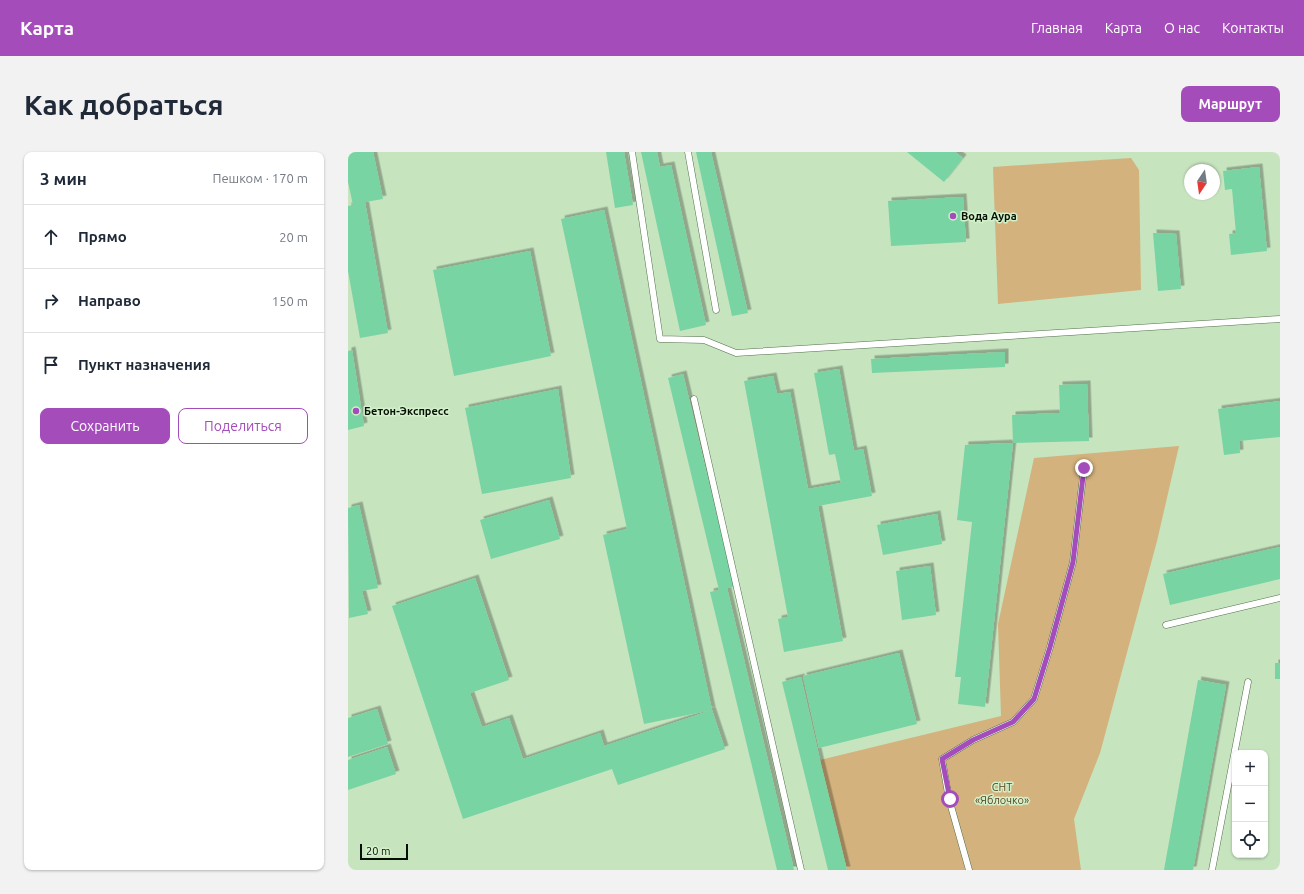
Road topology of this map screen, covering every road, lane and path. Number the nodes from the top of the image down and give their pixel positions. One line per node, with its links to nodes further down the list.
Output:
1 (632, 152): 4 (lane)
2 (688, 152): 3 (lane)
3 (716, 310)
4 (1280, 319)
5 (694, 399): 10 (lane)
6 (1084, 468): 11 (lane)
7 (1280, 598): 8 (lane)
8 (1166, 625)
9 (1248, 682): 12 (lane)
10 (802, 870)
11 (969, 870)
12 (1212, 870)

